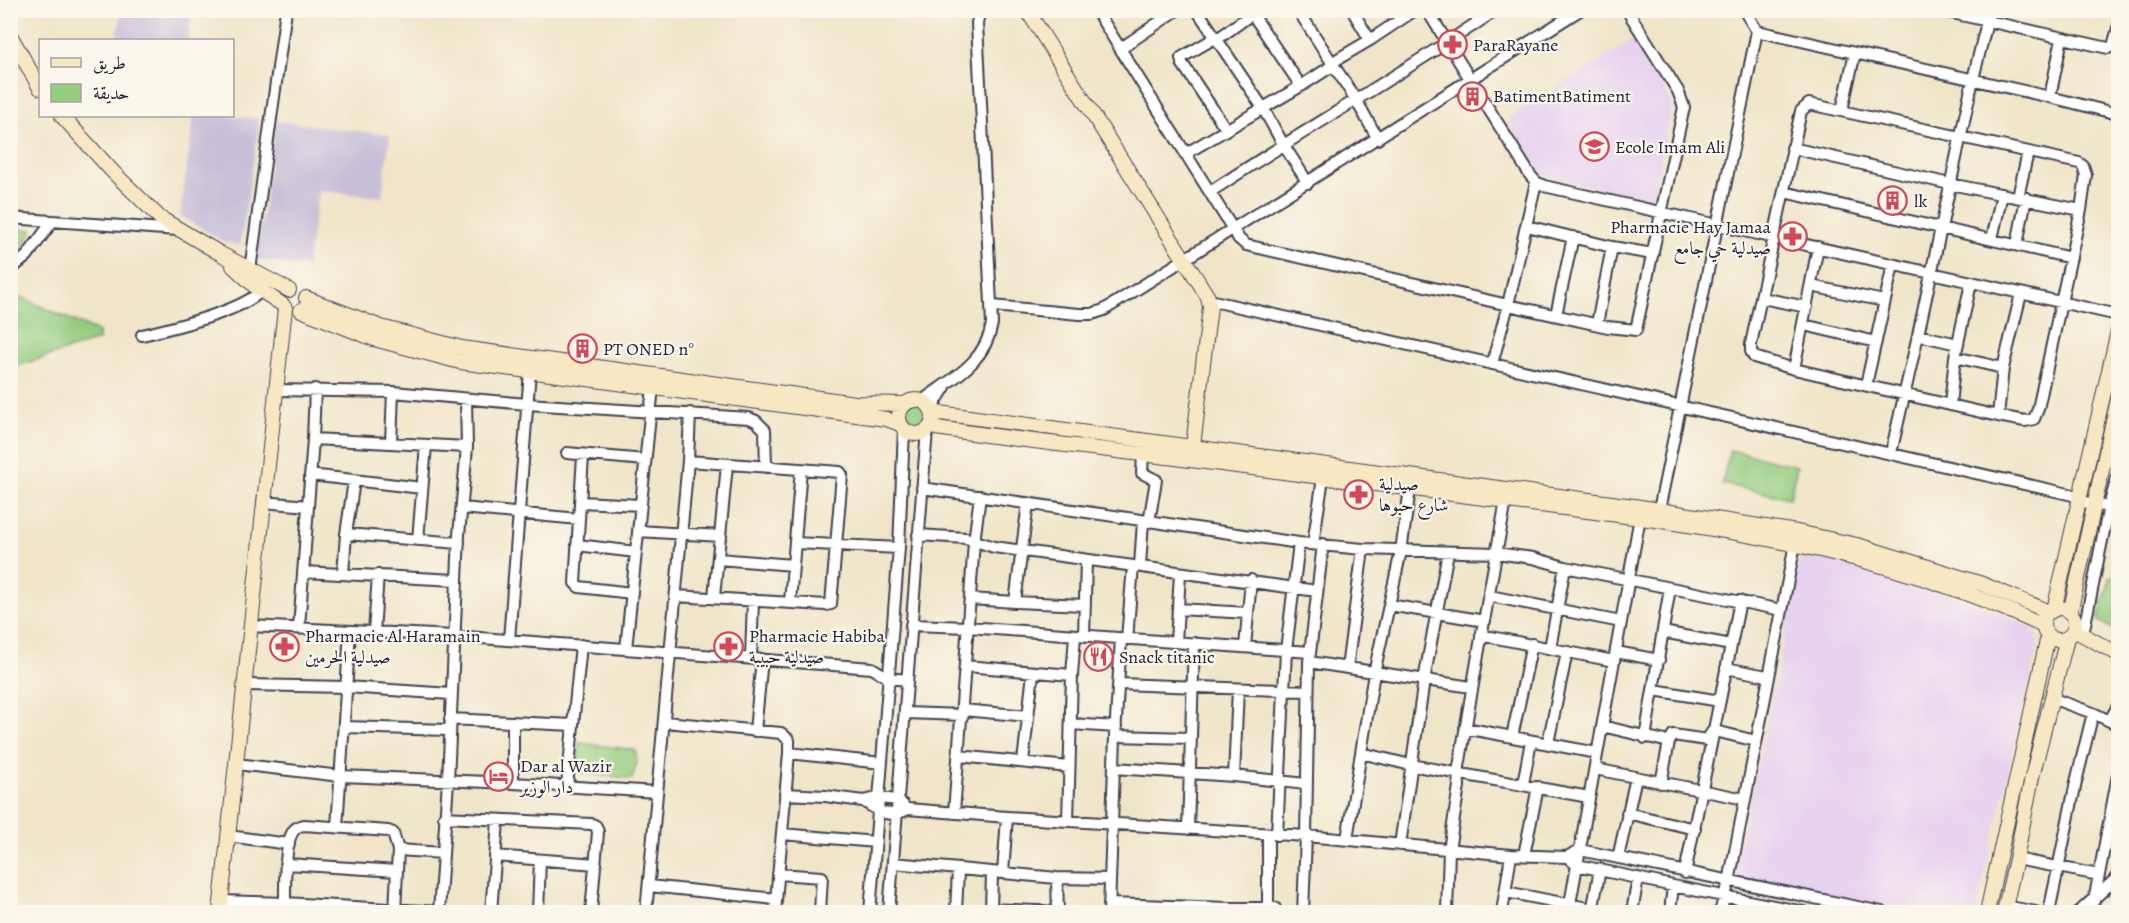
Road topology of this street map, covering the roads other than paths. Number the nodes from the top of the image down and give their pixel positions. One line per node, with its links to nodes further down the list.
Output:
1 (286, 10): 72 (street)
2 (980, 10): 86 (street)
3 (1027, 10): 69 (main road)
4 (1096, 10): 24 (street)
5 (1177, 10): 24 (street)
6 (1197, 10): 21 (street)
7 (1298, 10): 26 (street)
8 (1352, 10): 22 (street)
9 (1415, 10): 22 (street)
10 (1427, 10): 23 (street)
11 (1496, 10): 23 (street)
12 (1580, 10): 27 (street)
13 (1627, 10): 52 (street)
14 (1744, 10): 18 (street)
15 (1939, 10): 16 (street)
16 (1989, 16): 20 (street); 28 (street)
17 (2118, 28): 20 (street)
18 (1757, 31): 25 (street); 55 (street)
19 (10, 35): 29 (main road)
20 (2062, 38): 31 (street)
21 (1215, 39): 30 (street); 33 (street); 37 (street)
22 (1370, 40): 26 (street)
23 (1447, 43): 27 (street); 32 (street)
24 (1120, 49): 43 (street)
25 (1855, 53): 28 (street); 34 (street)
26 (1332, 64): 30 (street); 32 (street)
27 (1470, 79): 39 (street); 44 (street)
28 (1973, 79): 31 (street); 38 (street)
29 (39, 86)
30 (1301, 86): 33 (street)
31 (2050, 97): 35 (street)
32 (1356, 100): 39 (street); 40 (street)
33 (1263, 108): 37 (street); 40 (street)
34 (1842, 110): 38 (street); 41 (street)
35 (2118, 114)
36 (63, 117): 59 (main road)
37 (1226, 129): 43 (street)
38 (1961, 136): 42 (street); 46 (street)
39 (1378, 139): 45 (street)
40 (1283, 144): 45 (street); 47 (street)
41 (1792, 148): 46 (street); 48 (street)
42 (2028, 152): 50 (street); 51 (street)
43 (1185, 154): 47 (street)
44 (1536, 182): 52 (street); 56 (street)
45 (1308, 183): 58 (street)
46 (1950, 184): 49 (street); 57 (street)
47 (1210, 192): 58 (street)
48 (1784, 192): 57 (street); 61 (street)
49 (2002, 194): 50 (street); 62 (street)
50 (2022, 197): 51 (street); 63 (street)
51 (2081, 210): 68 (street)
52 (1662, 212): 55 (street); 67 (street)
53 (10, 218): 54 (street)
54 (52, 222): 59 (street); 71 (street)
55 (1716, 225): 61 (street); 115 (street)
56 (1527, 226): 60 (street); 83 (street)
57 (1940, 228): 62 (street); 73 (street)
58 (1233, 229): 69 (street); 83 (street)
59 (178, 230): 66 (main road)
60 (1573, 237): 64 (street); 88 (street)
61 (1773, 238): 65 (street); 79 (street)
62 (1992, 239): 63 (street)
63 (2017, 245): 68 (street)
64 (1612, 247): 67 (street); 90 (street)
65 (1818, 247): 70 (street); 75 (street)
66 (221, 254): 72 (main road); 77 (main road)
67 (1653, 254): 90 (street)
68 (2071, 258): 82 (street)
69 (1185, 259): 80 (main road); 86 (street)
70 (1893, 265): 73 (street); 81 (street)
71 (10, 270)
72 (250, 270): 76 (main road)
73 (1930, 274): 74 (street); 94 (street)
74 (1971, 283): 78 (street); 96 (street)
75 (1811, 286): 81 (street); 87 (street)
76 (289, 290): 84 (main road); 85 (main road)
77 (261, 291): 84 (main road); 93 (street)
78 (2021, 294): 82 (street); 99 (street)
79 (1762, 298): 87 (street); 100 (street)
80 (1209, 300): 98 (street); 124 (main road)
81 (1884, 301): 95 (street)
82 (2061, 303): 89 (street); 118 (street)
83 (1508, 305): 88 (street); 98 (street)
84 (284, 306): 85 (main road); 102 (main road)
85 (302, 306): 101 (main road); 102 (main road); 112 (main road)
86 (992, 306): 114 (street)
87 (1807, 306): 91 (street)
88 (1556, 315): 90 (street)
89 (2118, 315)
90 (1597, 324)
91 (1804, 325): 95 (street); 100 (street)
92 (2118, 331): 143 (main road)
93 (142, 335)
94 (1918, 335): 96 (street); 108 (street)
95 (1876, 342): 103 (street)
96 (1958, 344): 97 (street)
97 (1955, 357): 99 (street); 113 (street)
98 (1492, 364): 115 (street)
99 (2003, 368): 118 (street)
100 (1794, 369): 103 (street)
101 (530, 371): 104 (main road); 111 (street)
102 (278, 372): 106 (main road)
103 (1866, 385): 108 (street)
104 (652, 387): 116 (street); 119 (main road)
105 (315, 389): 106 (street); 107 (street); 121 (street)
106 (276, 390): 146 (main road)
107 (393, 392): 109 (street); 122 (street)
108 (1905, 395): 113 (street); 127 (street)
109 (466, 399): 111 (street); 125 (street)
110 (2118, 399): 144 (main road)
111 (527, 404): 116 (street); 154 (street)
112 (904, 404): 114 (main road); 119 (main road)
113 (1950, 405): 118 (street)
114 (928, 407): 120 (main road); 124 (main road)
115 (1678, 407): 127 (street); 153 (street)
116 (651, 411): 117 (street); 130 (street)
117 (690, 413): 131 (street); 133 (street)
118 (1998, 416)
119 (902, 427): 120 (main road); 172 (street)
120 (928, 429): 128 (main road); 140 (street)
121 (313, 439): 122 (street); 136 (street)
122 (391, 443): 123 (street)
123 (426, 445): 125 (street); 139 (street)
124 (1193, 446): 153 (main road)
125 (467, 447): 152 (street)
126 (567, 453): 129 (street)
127 (1891, 453): 143 (street)
128 (1143, 454): 137 (main road); 157 (street)
129 (583, 456): 130 (street); 147 (street)
130 (645, 460): 150 (street)
131 (688, 460): 132 (street); 160 (street)
132 (727, 465): 133 (street); 162 (street)
133 (766, 467): 134 (street)
134 (801, 469): 166 (street); 167 (street)
135 (2118, 474): 149 (street)
136 (310, 475): 138 (street); 151 (street)
137 (1323, 478): 141 (main road); 170 (street)
138 (354, 481): 139 (street); 159 (street)
139 (422, 488): 163 (street)
140 (922, 488): 142 (street); 161 (street)
141 (1410, 489): 145 (main road); 175 (street)
142 (980, 496): 148 (street); 164 (street)
143 (2078, 496): 144 (street); 208 (main road)
144 (2096, 499): 149 (street); 211 (main road)
145 (1506, 501): 155 (main road); 178 (street)
146 (263, 502): 151 (street); 215 (main road)
147 (580, 502): 150 (street); 156 (street)
148 (1028, 502): 157 (street); 174 (street)
149 (2114, 502): 222 (street)
150 (641, 505): 158 (street)
151 (308, 507): 184 (street)
152 (462, 508): 154 (street); 165 (street)
153 (1659, 510): 208 (main road)
154 (519, 512): 156 (street); 227 (street)
155 (1640, 517): 169 (main road); 190 (street)
156 (579, 519): 171 (street)
157 (1146, 521): 168 (street); 182 (street)
158 (638, 531): 160 (street); 176 (street)
159 (346, 534): 163 (street); 186 (street)
160 (681, 534): 162 (street); 195 (street)
161 (918, 535): 164 (street); 214 (street)
162 (721, 536): 179 (street)
163 (418, 540): 165 (street)
164 (974, 542): 174 (street); 198 (street)
165 (459, 543): 188 (street)
166 (795, 543): 167 (street); 181 (street)
167 (837, 543): 172 (street); 201 (street)
168 (1299, 543): 170 (street); 191 (street)
169 (1795, 543): 207 (street); 219 (main road)
170 (1318, 544): 173 (street); 193 (street)
171 (577, 545): 176 (street); 194 (street)
172 (899, 548): 243 (street)
173 (1363, 549): 175 (street); 248 (street)
174 (1021, 550): 180 (street); 202 (street)
175 (1401, 551): 177 (street); 203 (street)
176 (636, 552): 194 (street)
177 (1448, 552): 178 (street); 210 (street)
178 (1496, 553): 183 (street); 196 (street)
179 (718, 559): 181 (street); 197 (street)
180 (1086, 560): 182 (street); 204 (street)
181 (793, 565): 201 (street)
182 (1136, 566): 185 (street); 226 (street)
183 (1565, 567): 190 (street); 206 (street)
184 (303, 572): 186 (street); 217 (street)
185 (1180, 573): 189 (street); 205 (street)
186 (343, 574): 187 (street)
187 (378, 575): 188 (street); 220 (street)
188 (456, 580): 224 (street)
189 (1251, 580): 191 (street); 209 (street)
190 (1628, 580): 192 (street); 213 (street)
191 (1294, 587): 193 (street); 236 (street)
192 (1670, 588): 200 (street); 221 (street)
193 (1317, 591): 241 (street)
194 (632, 593): 234 (street)
195 (676, 596): 197 (street); 238 (street)
196 (1490, 596): 206 (street); 212 (street)
197 (714, 597): 199 (street)
198 (970, 599): 202 (street); 216 (street)
199 (753, 600): 201 (street); 242 (street)
200 (1740, 601): 207 (street); 232 (street)
201 (790, 602)
202 (1015, 602): 204 (street)
203 (1389, 604): 210 (street); 251 (street)
204 (1085, 605): 225 (street)
205 (1178, 609): 209 (street); 228 (street)
206 (1556, 609): 213 (street); 235 (street)
207 (1782, 610): 253 (street)
208 (2052, 611): 211 (main road); 219 (main road)
209 (1248, 613): 233 (street)
210 (1436, 613): 212 (street); 256 (street)
211 (2070, 613): 222 (main road)
212 (1485, 621): 223 (street)
213 (1621, 622): 240 (street)
214 (911, 625): 216 (street); 244 (street)
215 (250, 626): 217 (street); 258 (main road)
216 (968, 627): 225 (street); 246 (street)
217 (299, 628): 218 (street)
218 (350, 631): 220 (street); 259 (street)
219 (2045, 631): 222 (main road); 412 (main road)
220 (374, 632): 224 (street)
221 (1663, 632): 232 (street); 245 (street)
222 (2075, 634): 239 (main road); 267 (main road)
223 (1481, 635): 230 (street); 261 (street)
224 (454, 636): 227 (street); 266 (street)
225 (1080, 636): 226 (street); 252 (street)
226 (1124, 639): 228 (street); 257 (street)
227 (509, 640): 231 (street)
228 (1176, 642): 229 (street)
229 (1194, 643): 233 (street); 260 (street)
230 (1532, 644): 235 (street); 286 (street)
231 (580, 645): 234 (street); 279 (street)
232 (1731, 645): 249 (street)
233 (1245, 647): 236 (street)
234 (626, 648): 238 (street)
235 (1550, 648): 237 (street)
236 (1286, 651): 241 (street); 264 (street)
237 (1567, 651): 240 (street); 292 (street)
238 (670, 652): 242 (street); 275 (street)
239 (2118, 654)
240 (1615, 656): 245 (street); 281 (street)
241 (1309, 657): 248 (street); 265 (street)
242 (757, 658): 247 (street); 283 (street)
243 (890, 659): 244 (street); 247 (street); 254 (street)
244 (909, 660): 255 (street)
245 (1659, 660): 263 (street)
246 (966, 666): 250 (street); 271 (street)
247 (872, 668): 254 (street)
248 (1347, 668): 251 (street)
249 (1726, 668): 253 (street); 268 (street)
250 (1034, 673): 252 (street); 273 (street)
251 (1374, 673): 256 (street); 294 (street)
252 (1072, 675): 277 (street)
253 (1767, 676): 290 (street)
254 (889, 678): 255 (street); 298 (street)
255 (907, 680): 270 (street)
256 (1424, 680): 261 (street); 300 (street)
257 (1119, 684): 260 (street); 285 (street)
258 (244, 685): 259 (street); 299 (main road)
259 (346, 687): 266 (street); 280 (street)
260 (1192, 687): 262 (street); 287 (street)
261 (1471, 687): 282 (street)
262 (1238, 689): 264 (street); 308 (street)
263 (1654, 690): 268 (street); 288 (street)
264 (1285, 691): 265 (street); 311 (street)
265 (1307, 691): 314 (street)
266 (451, 694): 278 (street)
267 (2051, 698): 272 (street); 358 (main road)
268 (1720, 700): 284 (street)
269 (2118, 706): 276 (street)
270 (905, 713): 271 (street); 324 (street)
271 (963, 713): 273 (street); 296 (street)
272 (2093, 713): 276 (street); 363 (street)
273 (1028, 716): 297 (street)
274 (513, 722): 278 (street); 279 (street); 312 (street)
275 (665, 722): 283 (street); 319 (street)
276 (2114, 722)
277 (1071, 724): 285 (street); 301 (street)
278 (449, 725): 280 (street); 310 (street)
279 (573, 725): 316 (street)
280 (344, 726): 307 (street)
281 (1602, 726): 288 (street); 295 (street)
282 (1465, 728): 286 (street); 305 (street)
283 (756, 731): 293 (street)
284 (1714, 731): 290 (street); 291 (street); 318 (street)
285 (1115, 732): 287 (street); 302 (street)
286 (1512, 737): 289 (street)
287 (1191, 738): 304 (street)
288 (1645, 738): 291 (street)
289 (1531, 741): 292 (street); 315 (street)
290 (1756, 741): 323 (street)
291 (1669, 742): 313 (street)
292 (1548, 743): 295 (street)
293 (789, 753): 298 (street); 320 (street)
294 (1361, 753): 300 (street); 344 (street)
295 (1597, 753): 303 (street)
296 (959, 756): 297 (street); 328 (street)
297 (1023, 762): 301 (street)
298 (882, 763): 322 (street)
299 (236, 764): 307 (street); 342 (main road)
300 (1411, 765): 305 (street); 347 (street)
301 (1069, 767): 335 (street)
302 (1114, 768): 304 (street); 336 (street)
303 (1594, 769): 309 (street); 321 (street)
304 (1191, 773): 308 (street); 339 (street)
305 (1458, 773): 315 (street); 349 (street)
306 (2118, 775): 333 (street)
307 (341, 776): 310 (street); 337 (street)
308 (1234, 776): 311 (street)
309 (1636, 777): 313 (street); 329 (street)
310 (448, 781): 312 (street); 331 (street)
311 (1280, 782): 314 (street); 341 (street)
312 (513, 783): 316 (street)
313 (1661, 783): 318 (street)
314 (1306, 784): 343 (street)
315 (1522, 784): 317 (street)
316 (567, 786): 319 (street)
317 (1538, 787): 321 (street); 353 (street)
318 (1702, 791): 323 (street); 338 (street)
319 (657, 792): 376 (street)
320 (785, 794): 325 (street); 340 (street)
321 (1590, 797): 350 (street)
322 (879, 798): 324 (street); 325 (street); 327 (street)
323 (1745, 799): 375 (street)
324 (898, 800): 326 (street); 330 (street)
325 (863, 801): 327 (street)
326 (908, 809): 328 (street); 330 (street)
327 (878, 811): 330 (street); 345 (street)
328 (954, 813): 332 (street)
329 (1627, 813): 338 (street); 356 (street)
330 (897, 815): 359 (street)
331 (444, 817): 334 (street); 351 (street)
332 (1007, 817): 335 (street); 367 (street)
333 (2114, 819): 370 (street)
334 (498, 821): 354 (street); 361 (street)
335 (1068, 821): 336 (street)
336 (1112, 824): 339 (street); 374 (street)
337 (337, 827): 346 (street); 348 (street)
338 (1695, 829): 368 (street)
339 (1188, 830): 341 (street)
340 (782, 834): 345 (street); 369 (street)
341 (1272, 835): 343 (street); 389 (street)
342 (228, 836): 346 (street); 384 (main road)
343 (1306, 836): 344 (street); 404 (street)
344 (1347, 839): 347 (street)
345 (876, 842): 400 (street)
346 (289, 844): 360 (street)
347 (1400, 845): 349 (street)
348 (398, 850): 351 (street); 366 (street)
349 (1449, 850): 352 (street); 405 (street)
350 (1580, 850): 355 (street); 356 (street); 362 (street)
351 (442, 853): 393 (street)
352 (1511, 855): 353 (street); 378 (street)
353 (1524, 855): 355 (street)
354 (495, 856): 357 (street); 394 (street)
355 (1567, 857): 362 (street)
356 (1618, 858): 368 (street)
357 (540, 860): 361 (street); 395 (street)
358 (2016, 860): 363 (street); 386 (main road)
359 (893, 863): 365 (street); 401 (street)
360 (286, 864): 366 (street); 382 (street)
361 (597, 864): 396 (street)
362 (1577, 865): 364 (street); 383 (street)
363 (2058, 867): 370 (street); 414 (street)
364 (1600, 869): 373 (street); 390 (street)
365 (958, 870): 367 (street); 402 (street)
366 (397, 872): 391 (street)
367 (998, 873): 372 (street); 392 (street)
368 (1685, 873): 375 (street)
369 (778, 874): 380 (street); 399 (street)
370 (2099, 875): 381 (street)
371 (2118, 877): 381 (street)
372 (1057, 878): 374 (street); 403 (street)
373 (1638, 878): 377 (street); 407 (street)
374 (1109, 879): 385 (street)
375 (1728, 882): 379 (street); 411 (street)
376 (649, 886): 380 (street); 397 (street)
377 (1673, 886): 379 (street); 408 (street)
378 (1506, 892): 383 (street); 406 (street)
379 (1724, 897): 409 (street); 410 (street)
380 (776, 899): 398 (street)
381 (2094, 901): 415 (street)
382 (285, 903): 384 (street); 387 (street)
383 (1570, 904): 390 (street)
384 (221, 907)
385 (1109, 908): 388 (street)
386 (2004, 909): 413 (street)
387 (347, 910): 391 (street)
388 (1229, 910): 389 (street)
389 (1272, 910)
390 (1593, 910)
391 (395, 911): 393 (street)
392 (991, 911): 403 (street)
393 (440, 912)
394 (491, 912)
395 (538, 912)
396 (591, 912)
397 (646, 912)
398 (775, 912)
399 (820, 912)
400 (870, 912)
401 (890, 912)
402 (956, 912)
403 (1058, 912)
404 (1303, 912)
405 (1447, 912)
406 (1502, 912)
407 (1632, 912)
408 (1670, 912)
409 (1720, 912)
410 (1804, 912)
411 (1882, 912)
412 (1987, 912)
413 (2036, 912)
414 (2049, 912)
415 (2079, 912)

